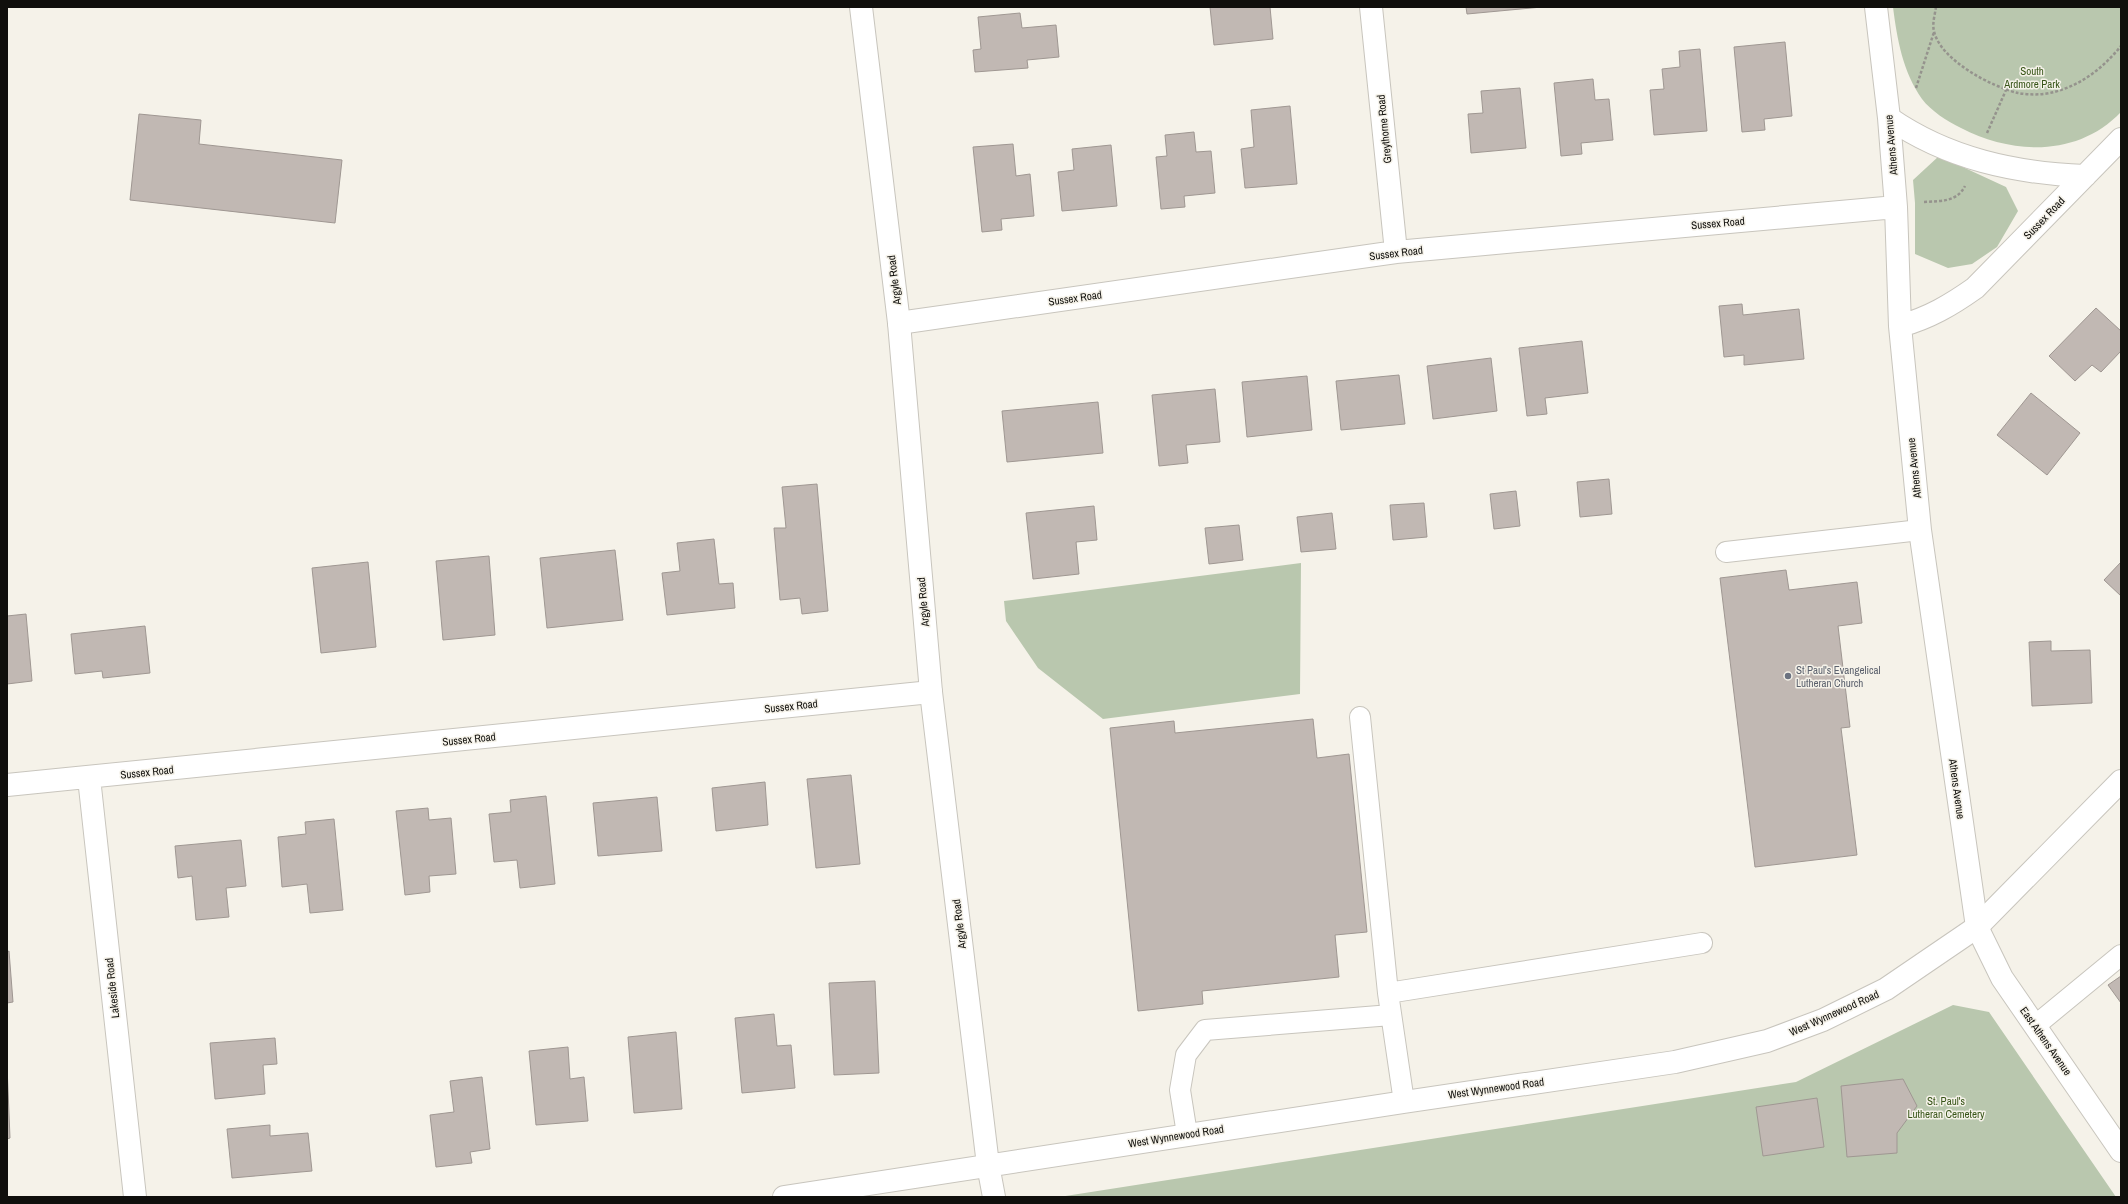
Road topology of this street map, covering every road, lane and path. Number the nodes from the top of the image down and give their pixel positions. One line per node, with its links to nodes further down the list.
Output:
1 (860, 7): 14 (street, Argyle Road)
2 (1371, 7): 13 (street, Greythorne Road)
3 (1876, 7): 8 (street, Athens Avenue)
4 (1936, 7): 5 (path)
5 (1934, 31): 7 (path); 8 (path)
6 (2121, 46): 7 (path)
7 (2006, 90): 10 (path)
8 (1894, 122): 10 (street); 12 (street, Athens Avenue)
9 (2121, 139): 11 (street, Sussex Road)
10 (1976, 161): 11 (street); 12 (path)
11 (2085, 176): 15 (street, Sussex Road)
12 (1896, 207): 13 (street, Sussex Road); 15 (street, Athens Avenue)
13 (1396, 252): 14 (street, Sussex Road)
14 (899, 323): 18 (street, Argyle Road)
15 (1900, 326): 16 (street, Athens Avenue)
16 (1920, 530): 17 (lane); 23 (street, Athens Avenue)
17 (1726, 552)
18 (931, 692): 20 (street, Sussex Road); 32 (street, Argyle Road)
19 (1360, 717): 26 (lane)
20 (89, 778): 22 (street, Sussex Road); 33 (street, Lakeside Road)
21 (2121, 781): 23 (street, West Wynnewood Road)
22 (7, 785)
23 (1977, 927): 28 (street, East Athens Avenue); 29 (street, West Wynnewood Road)
24 (1702, 943): 26 (lane)
25 (2121, 955): 28 (lane)
26 (1388, 993): 27 (lane)
27 (1391, 1015): 29 (lane); 30 (lane)
28 (2036, 1025): 31 (street, East Athens Avenue)
29 (1404, 1102): 30 (street, West Wynnewood Road)
30 (1187, 1134): 32 (street, West Wynnewood Road)
31 (2121, 1151)
32 (988, 1165): 34 (street, West Wynnewood Road); 35 (street, Argyle Road)
33 (135, 1197)
34 (784, 1197)
35 (994, 1197)

